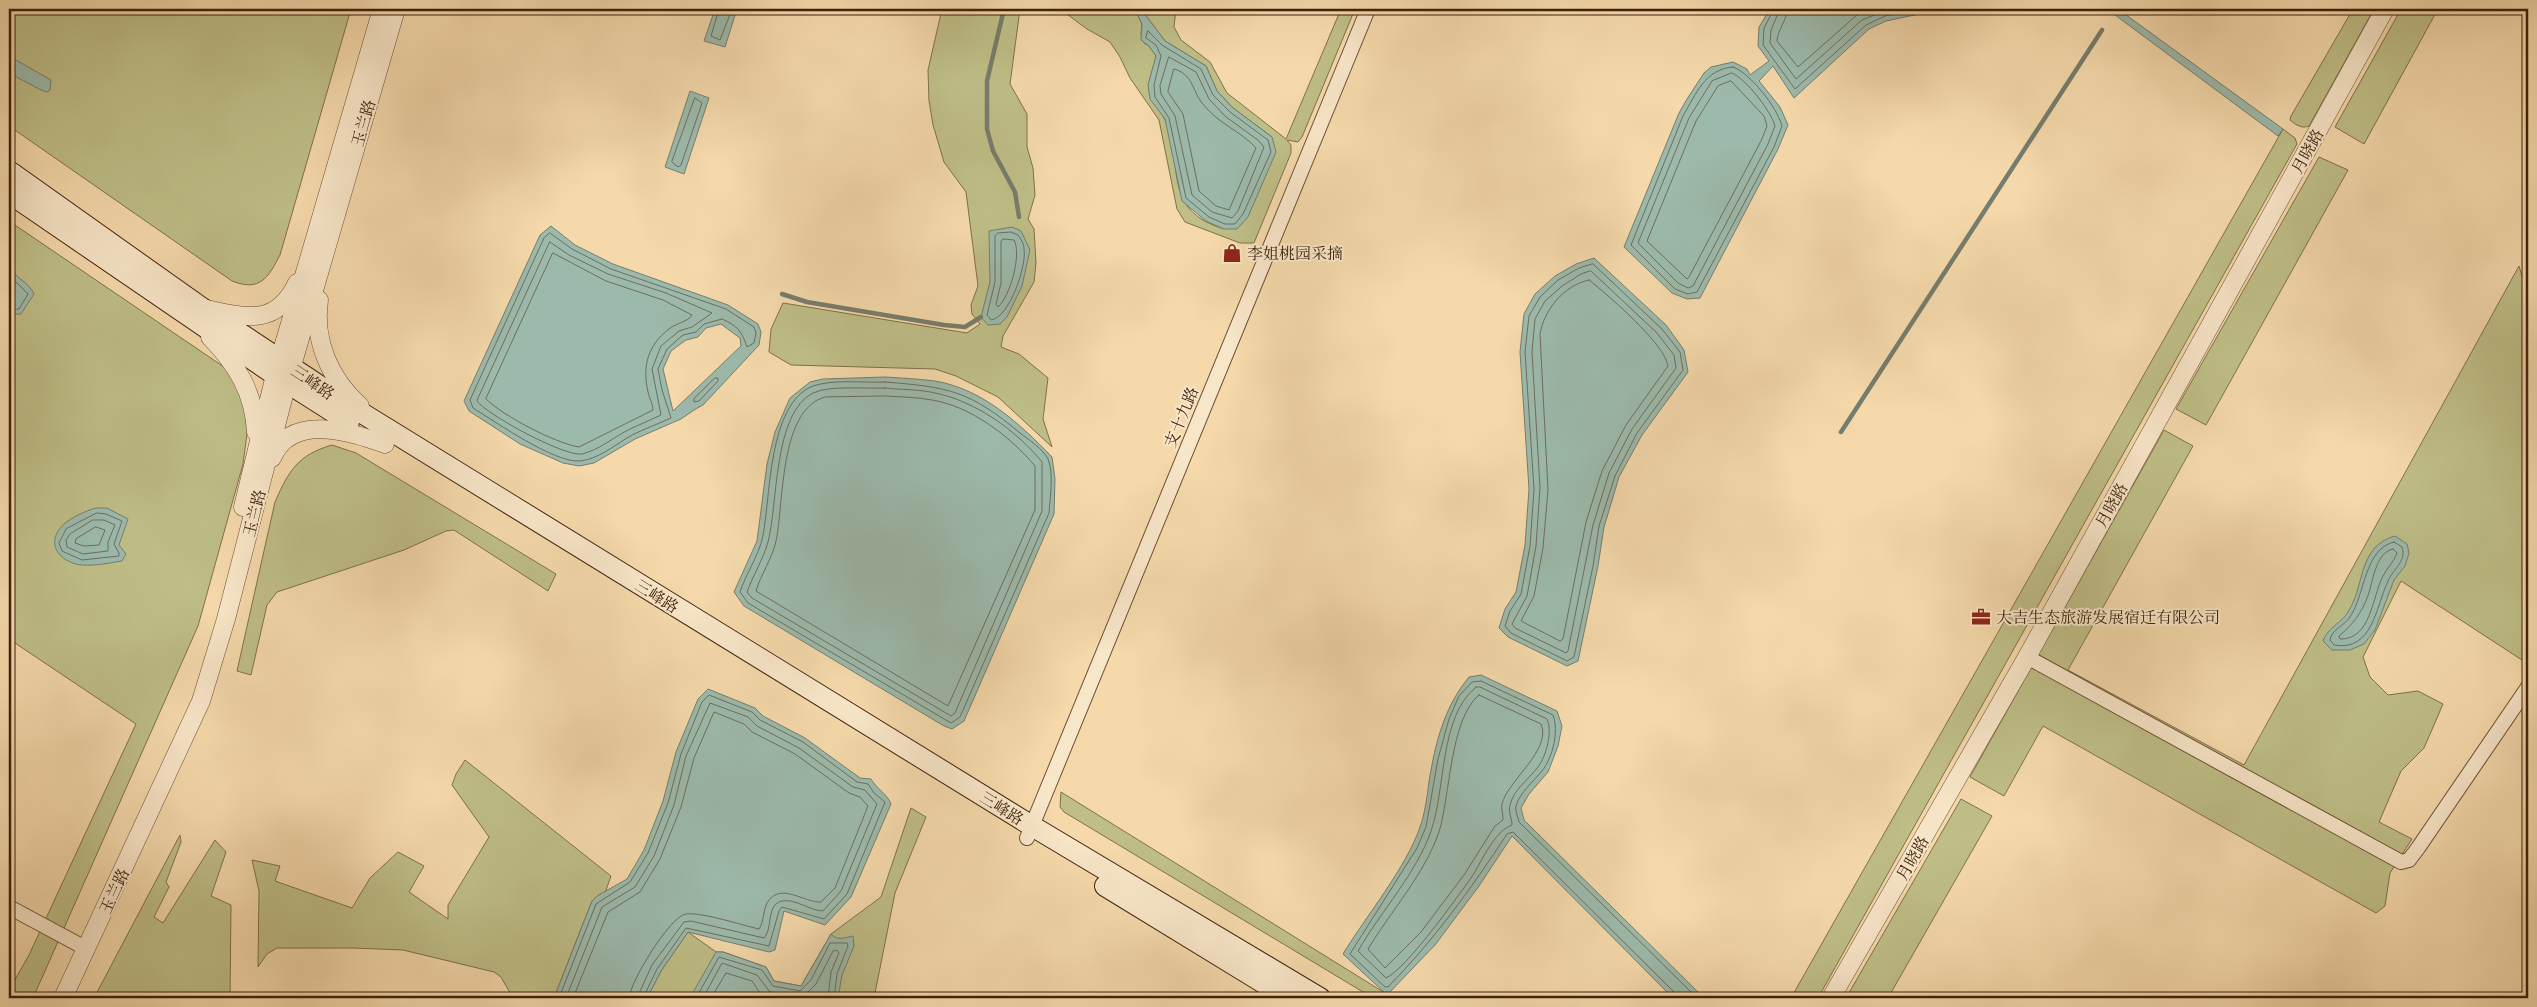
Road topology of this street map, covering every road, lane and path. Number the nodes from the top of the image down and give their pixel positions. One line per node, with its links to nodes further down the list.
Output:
1 (382, 9): 7 (street, 玉兰路)
2 (396, 9): 7 (street, 玉兰路)
3 (1368, 9): 14 (street, 支十九路)
4 (2386, 9): 12 (street, 月晓路)
5 (9, 171): 8 (main road, 三峰路)
6 (9, 193): 8 (main road, 三峰路)
7 (318, 253): 8 (street); 9 (street, 玉兰路); 10 (street)
8 (198, 314): 9 (main road, 三峰路); 11 (street)
9 (284, 372): 10 (main road, 三峰路); 11 (street, 玉兰路)
10 (387, 437): 11 (street); 14 (main road, 三峰路)
11 (255, 484): 16 (street, 玉兰路)
12 (2027, 656): 13 (street); 21 (street, 月晓路)
13 (2528, 687)
14 (1029, 832): 19 (main road, 三峰路); 20 (main road, 三峰路)
15 (9, 907): 16 (street)
16 (83, 946): 17 (street, 玉兰路); 18 (street, 玉兰路)
17 (51, 998)
18 (63, 998)
19 (1288, 998)
20 (1320, 998)
21 (1831, 998)

